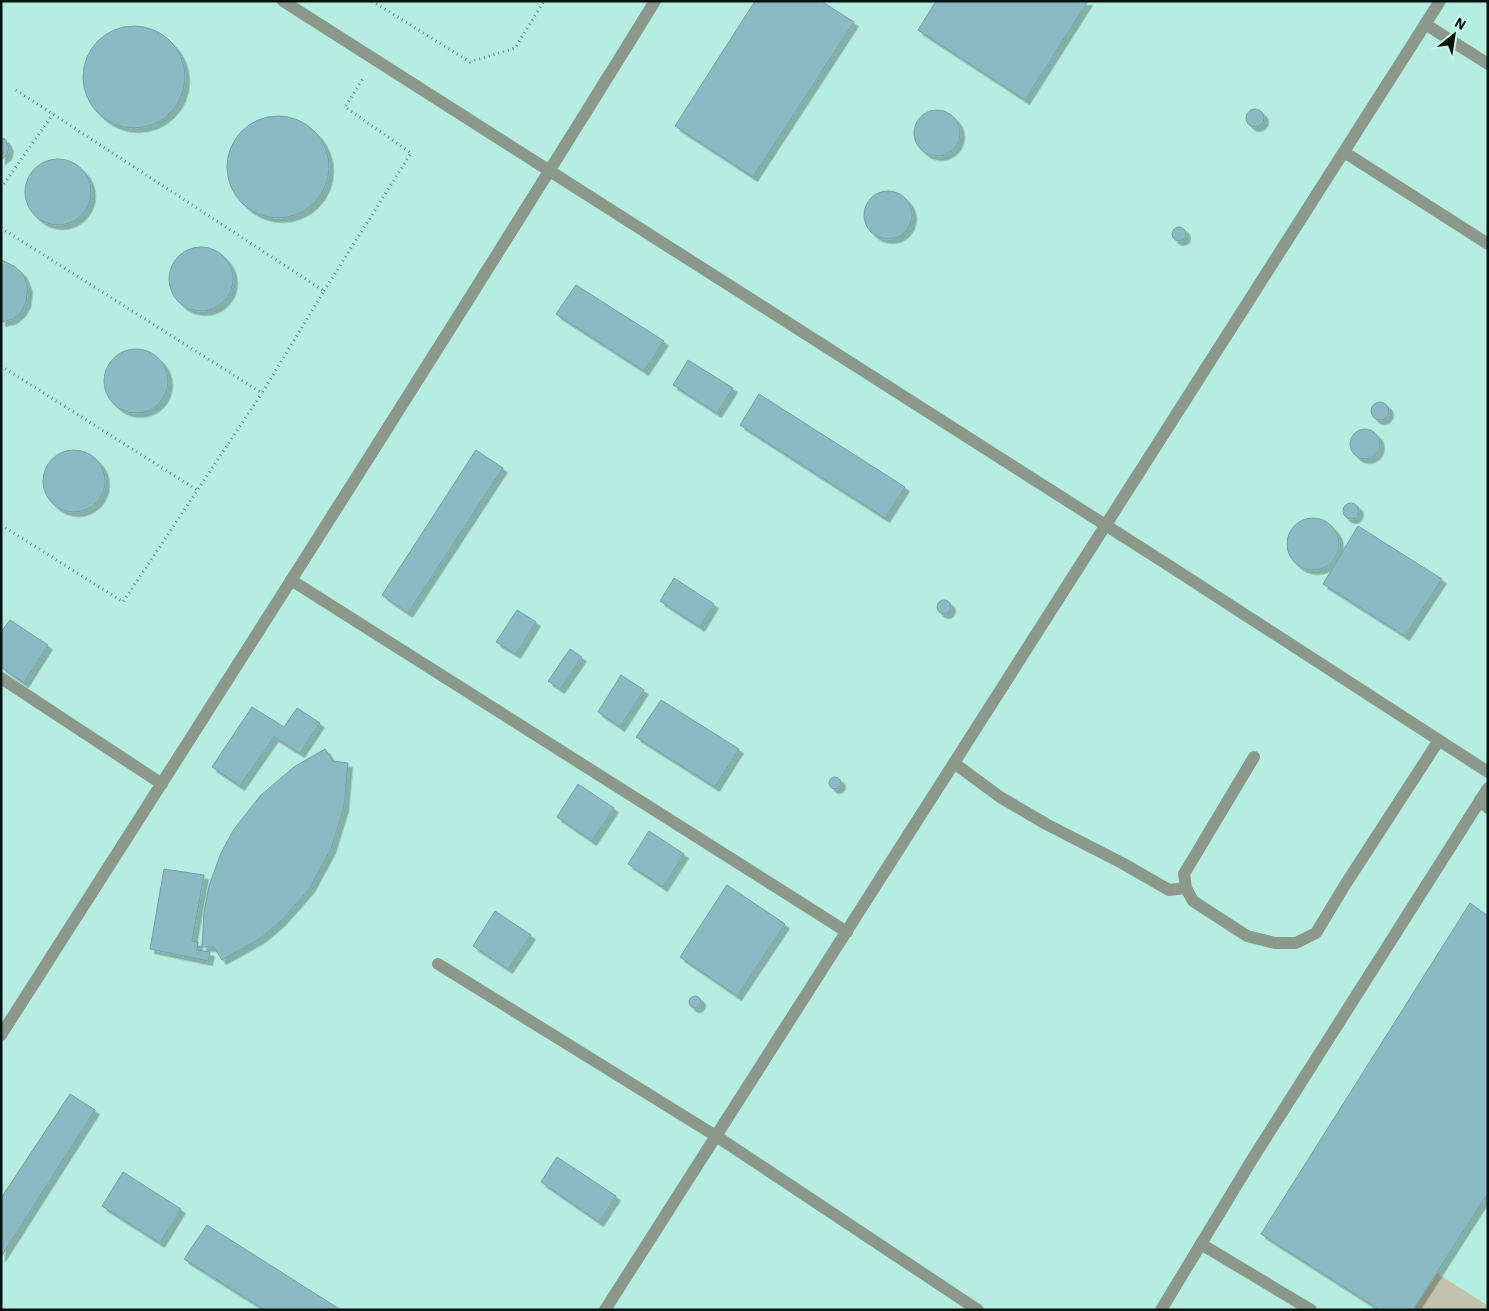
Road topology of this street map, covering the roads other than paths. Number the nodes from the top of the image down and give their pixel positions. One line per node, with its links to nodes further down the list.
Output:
1 (283, 1): 7 (street)
2 (655, 1): 7 (street)
3 (1440, 1): 4 (street)
4 (1425, 24): 5 (street); 6 (street)
5 (1488, 64)
6 (1344, 152): 8 (street); 9 (street)
7 (550, 171): 9 (street); 10 (street)
8 (1488, 244)
9 (1106, 526): 12 (street); 14 (street)
10 (291, 580): 16 (street); 20 (street)
11 (1, 678): 16 (street)
12 (1439, 740): 15 (street); 19 (street)
13 (1254, 757): 19 (street)
14 (954, 763): 19 (street); 20 (street)
15 (1488, 772)
16 (162, 784): 22 (street)
17 (1488, 788): 18 (street)
18 (1484, 804): 24 (street)
19 (1186, 888)
20 (847, 932): 23 (street)
21 (438, 964): 23 (street)
22 (1, 1035)
23 (716, 1136): 25 (street); 26 (street)
24 (1201, 1244): 27 (street); 28 (street)
25 (605, 1310)
26 (978, 1310)
27 (1160, 1310)
28 (1311, 1310)

